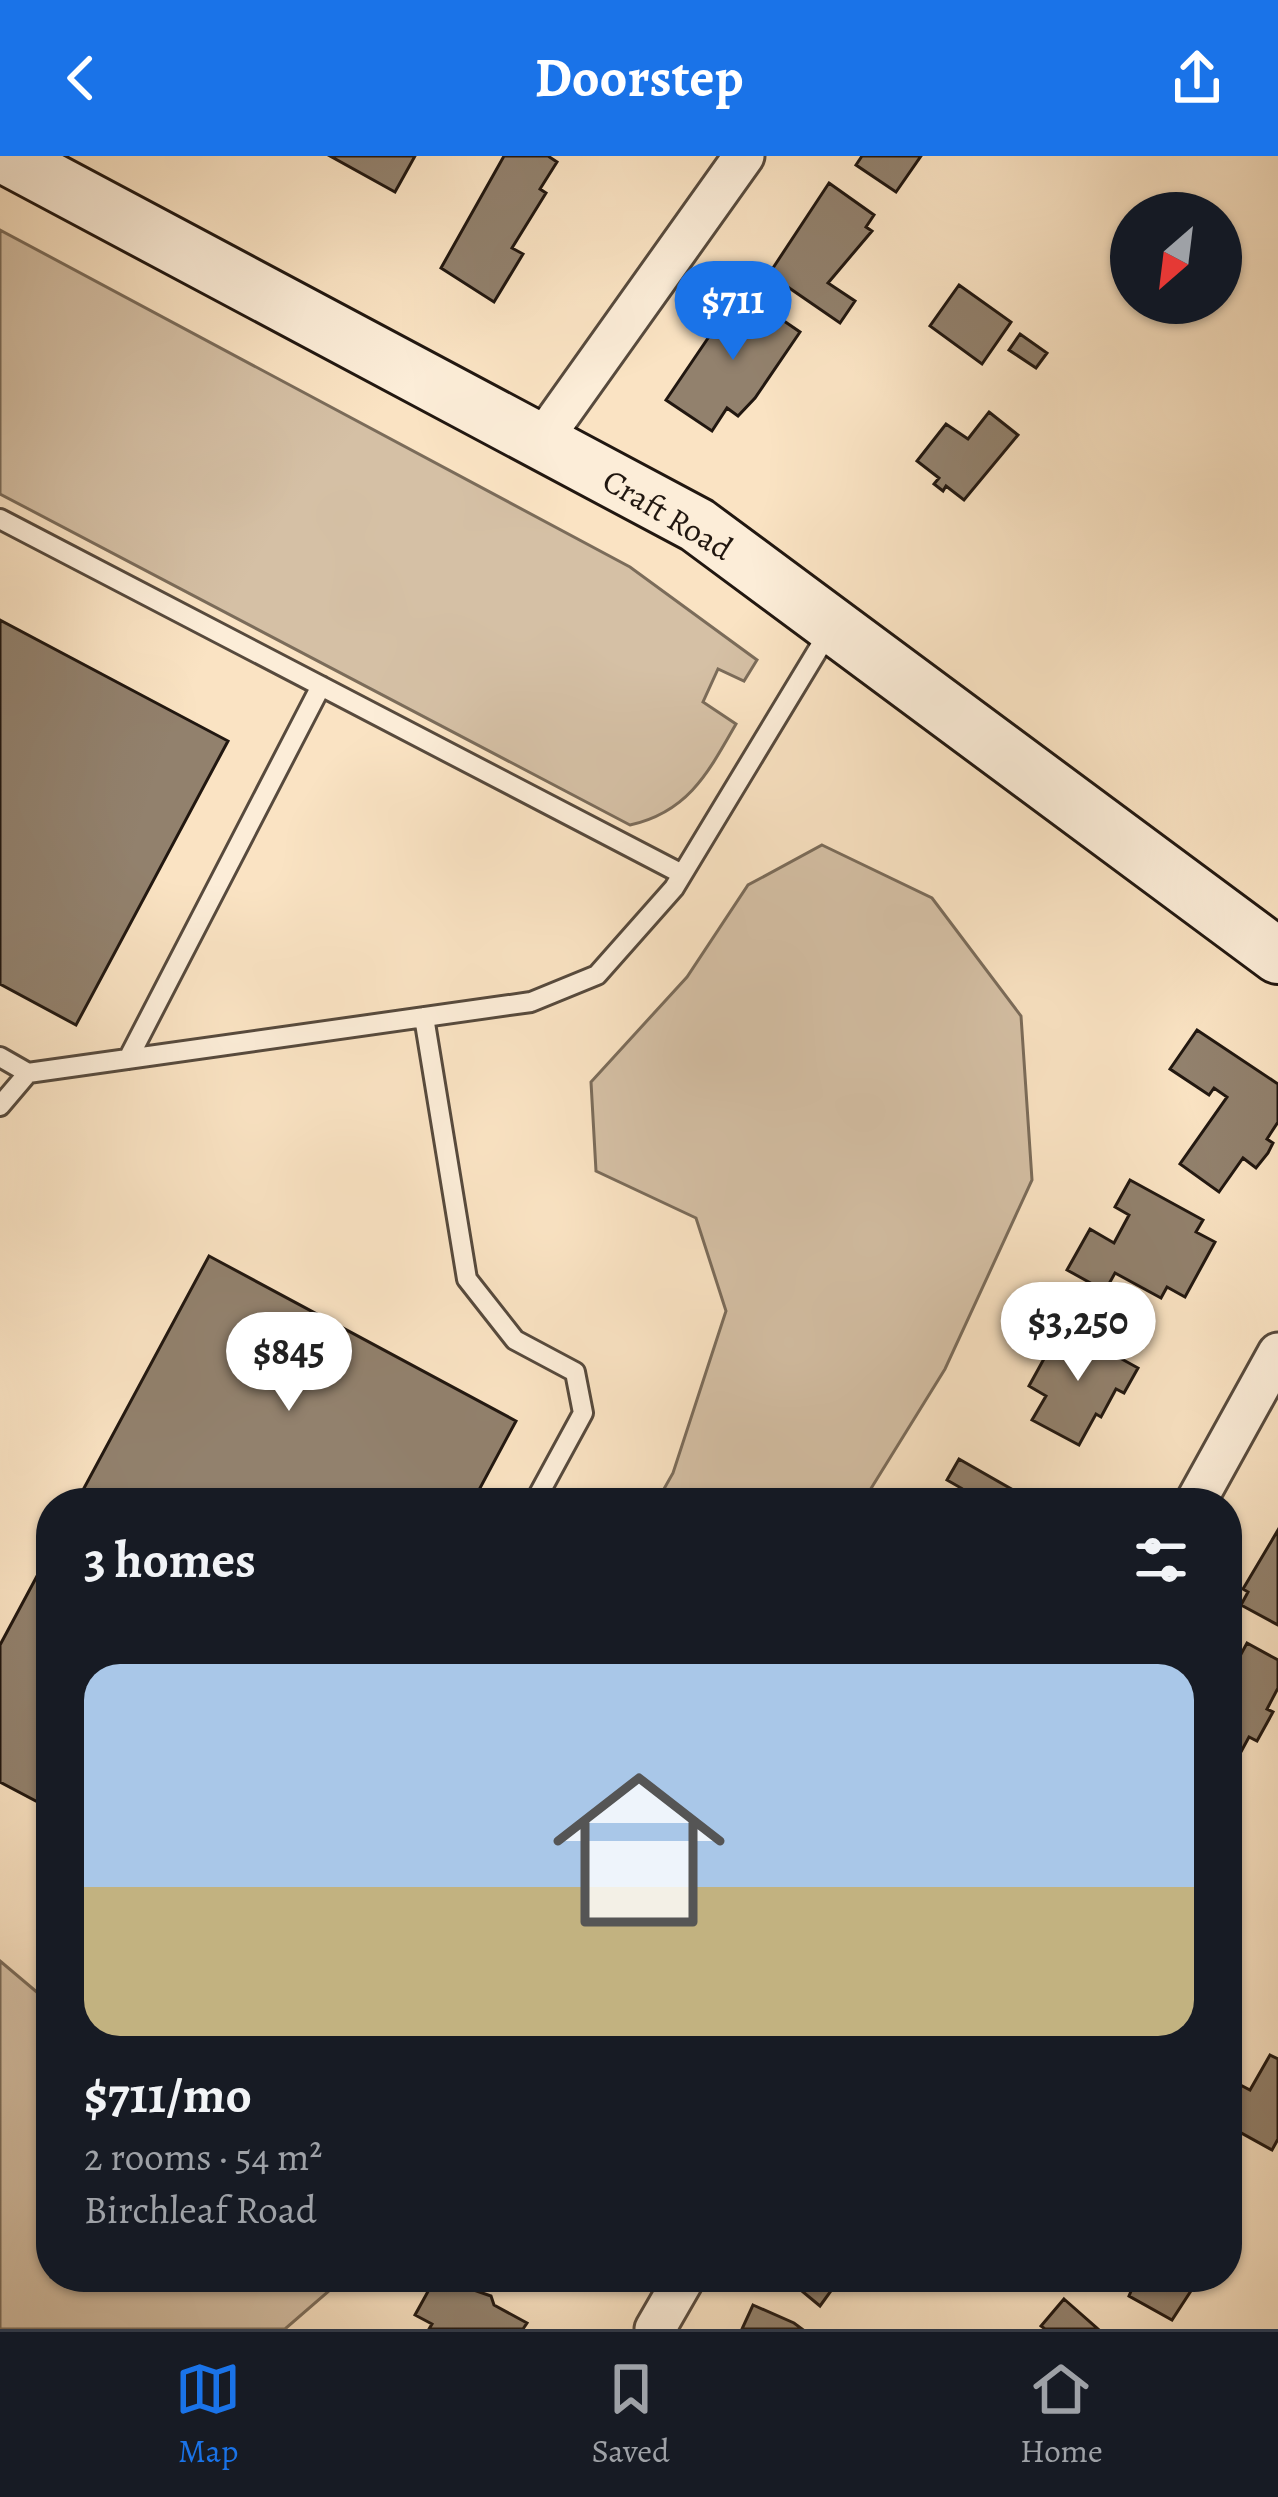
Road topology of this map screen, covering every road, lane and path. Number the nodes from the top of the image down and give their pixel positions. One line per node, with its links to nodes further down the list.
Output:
1 (5, 156): 3 (street, Craft Road)
2 (744, 156): 3 (street)
3 (541, 441): 5 (street, Craft Road)
4 (0, 519): 6 (lane)
5 (833, 626): 7 (lane); 8 (street, Craft Road)
6 (321, 686): 7 (lane); 11 (lane)
7 (682, 874): 9 (lane)
8 (1278, 956)
9 (424, 1017): 11 (lane); 15 (lane)
10 (0, 1057): 12 (lane)
11 (128, 1059): 12 (lane)
12 (28, 1073): 13 (lane)
13 (0, 1106)
14 (1278, 1353): 16 (street)
15 (542, 1488)
16 (1203, 1488)
17 (676, 2292): 18 (street)
18 (655, 2329)

